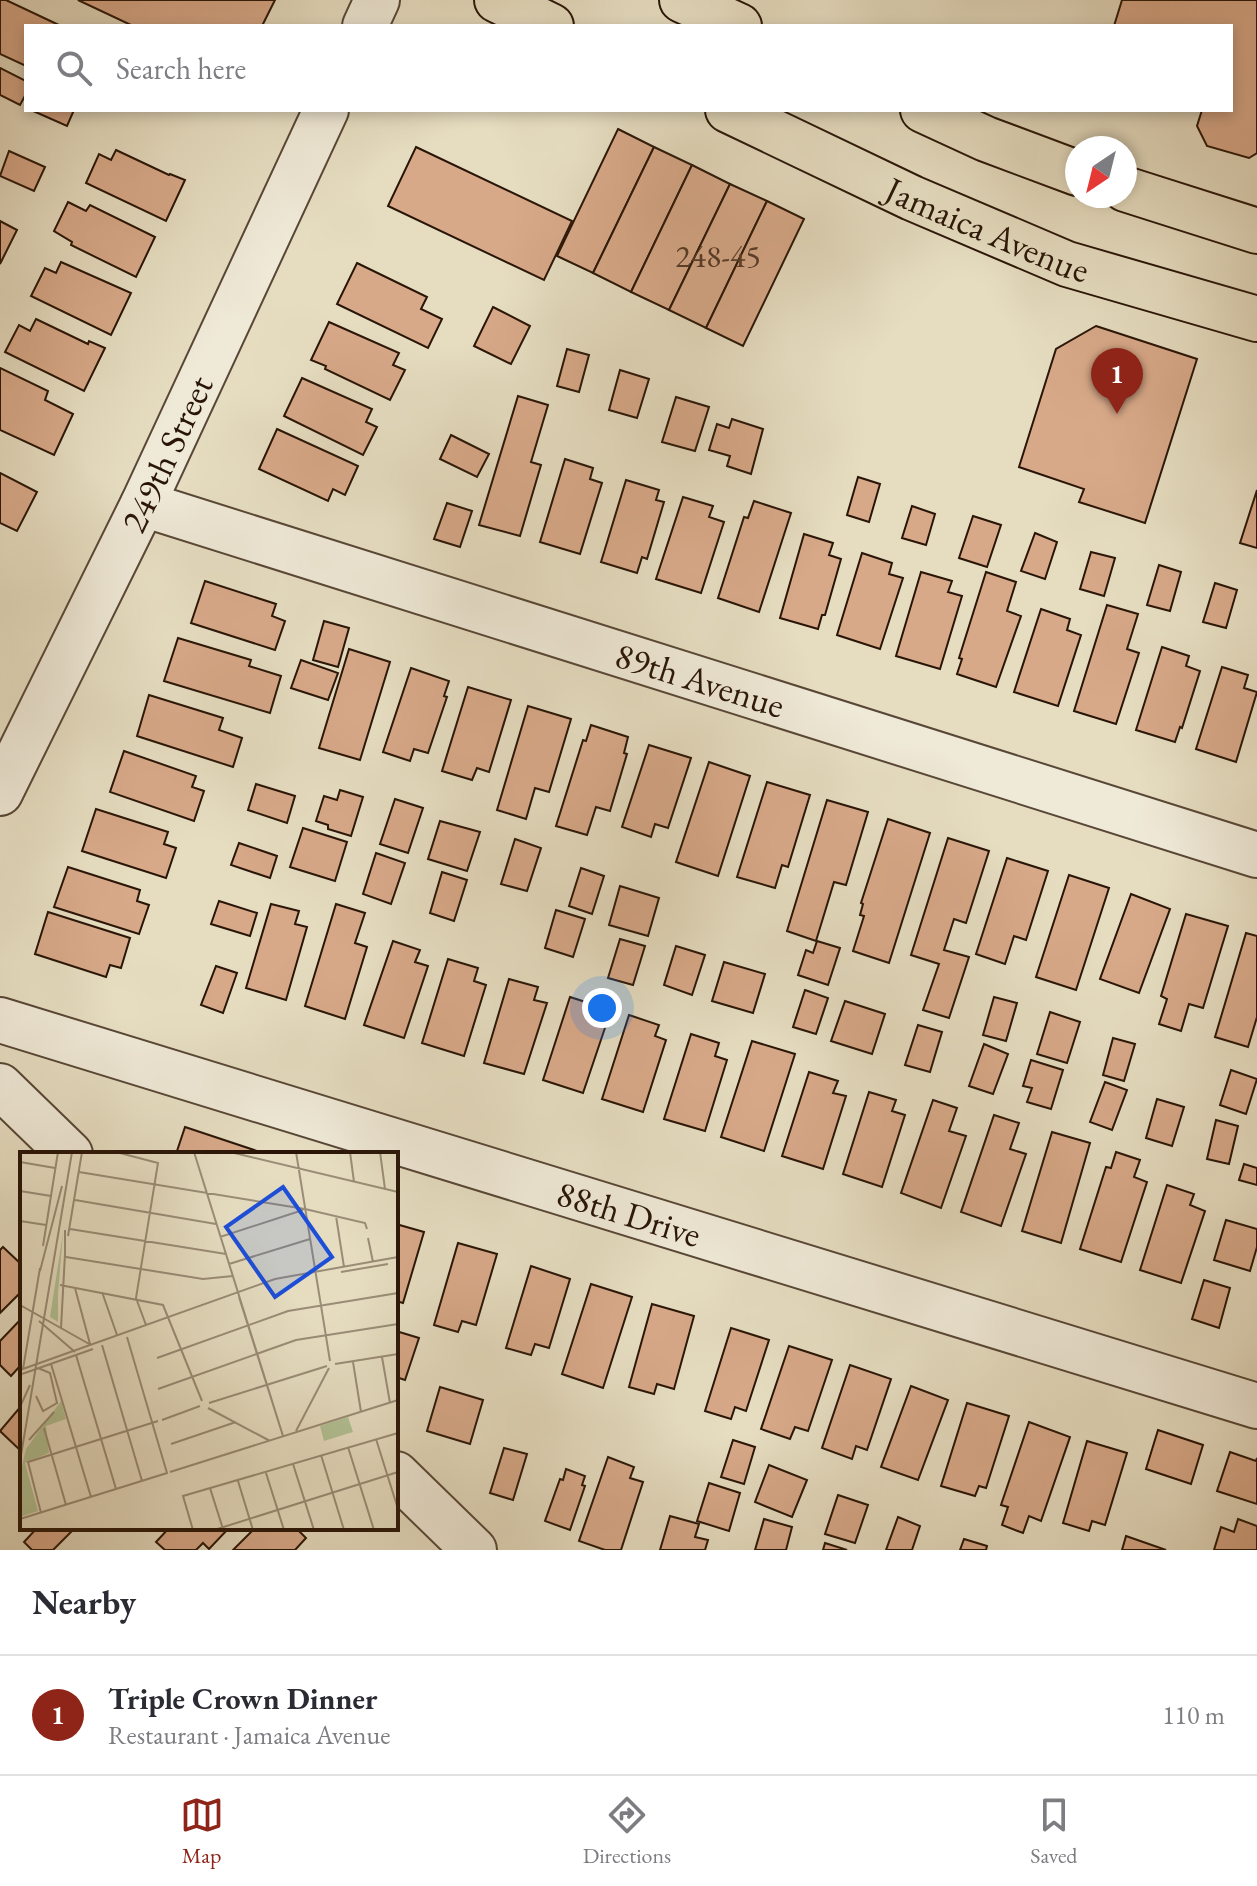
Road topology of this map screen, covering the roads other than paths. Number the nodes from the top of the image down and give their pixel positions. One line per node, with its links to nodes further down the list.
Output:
1 (377, 0): 4 (street)
2 (497, 0): 5 (main road)
3 (682, 0): 6 (main road)
4 (366, 24)
5 (547, 24)
6 (735, 24)
7 (325, 112): 14 (street, 249th Street)
8 (732, 112): 13 (main road, Jamaica Avenue)
9 (927, 112): 10 (main road)
10 (1065, 169)
11 (1137, 193): 12 (main road)
12 (1257, 231)
13 (1257, 319)
14 (143, 504): 15 (street, 249th Street); 16 (street, 89th Avenue)
15 (0, 793)
16 (1257, 855)
17 (0, 1020): 20 (street, 88th Drive)
18 (0, 1086): 19 (street)
19 (68, 1152)
20 (1257, 1406)
21 (398, 1476): 22 (street)
22 (474, 1550)

